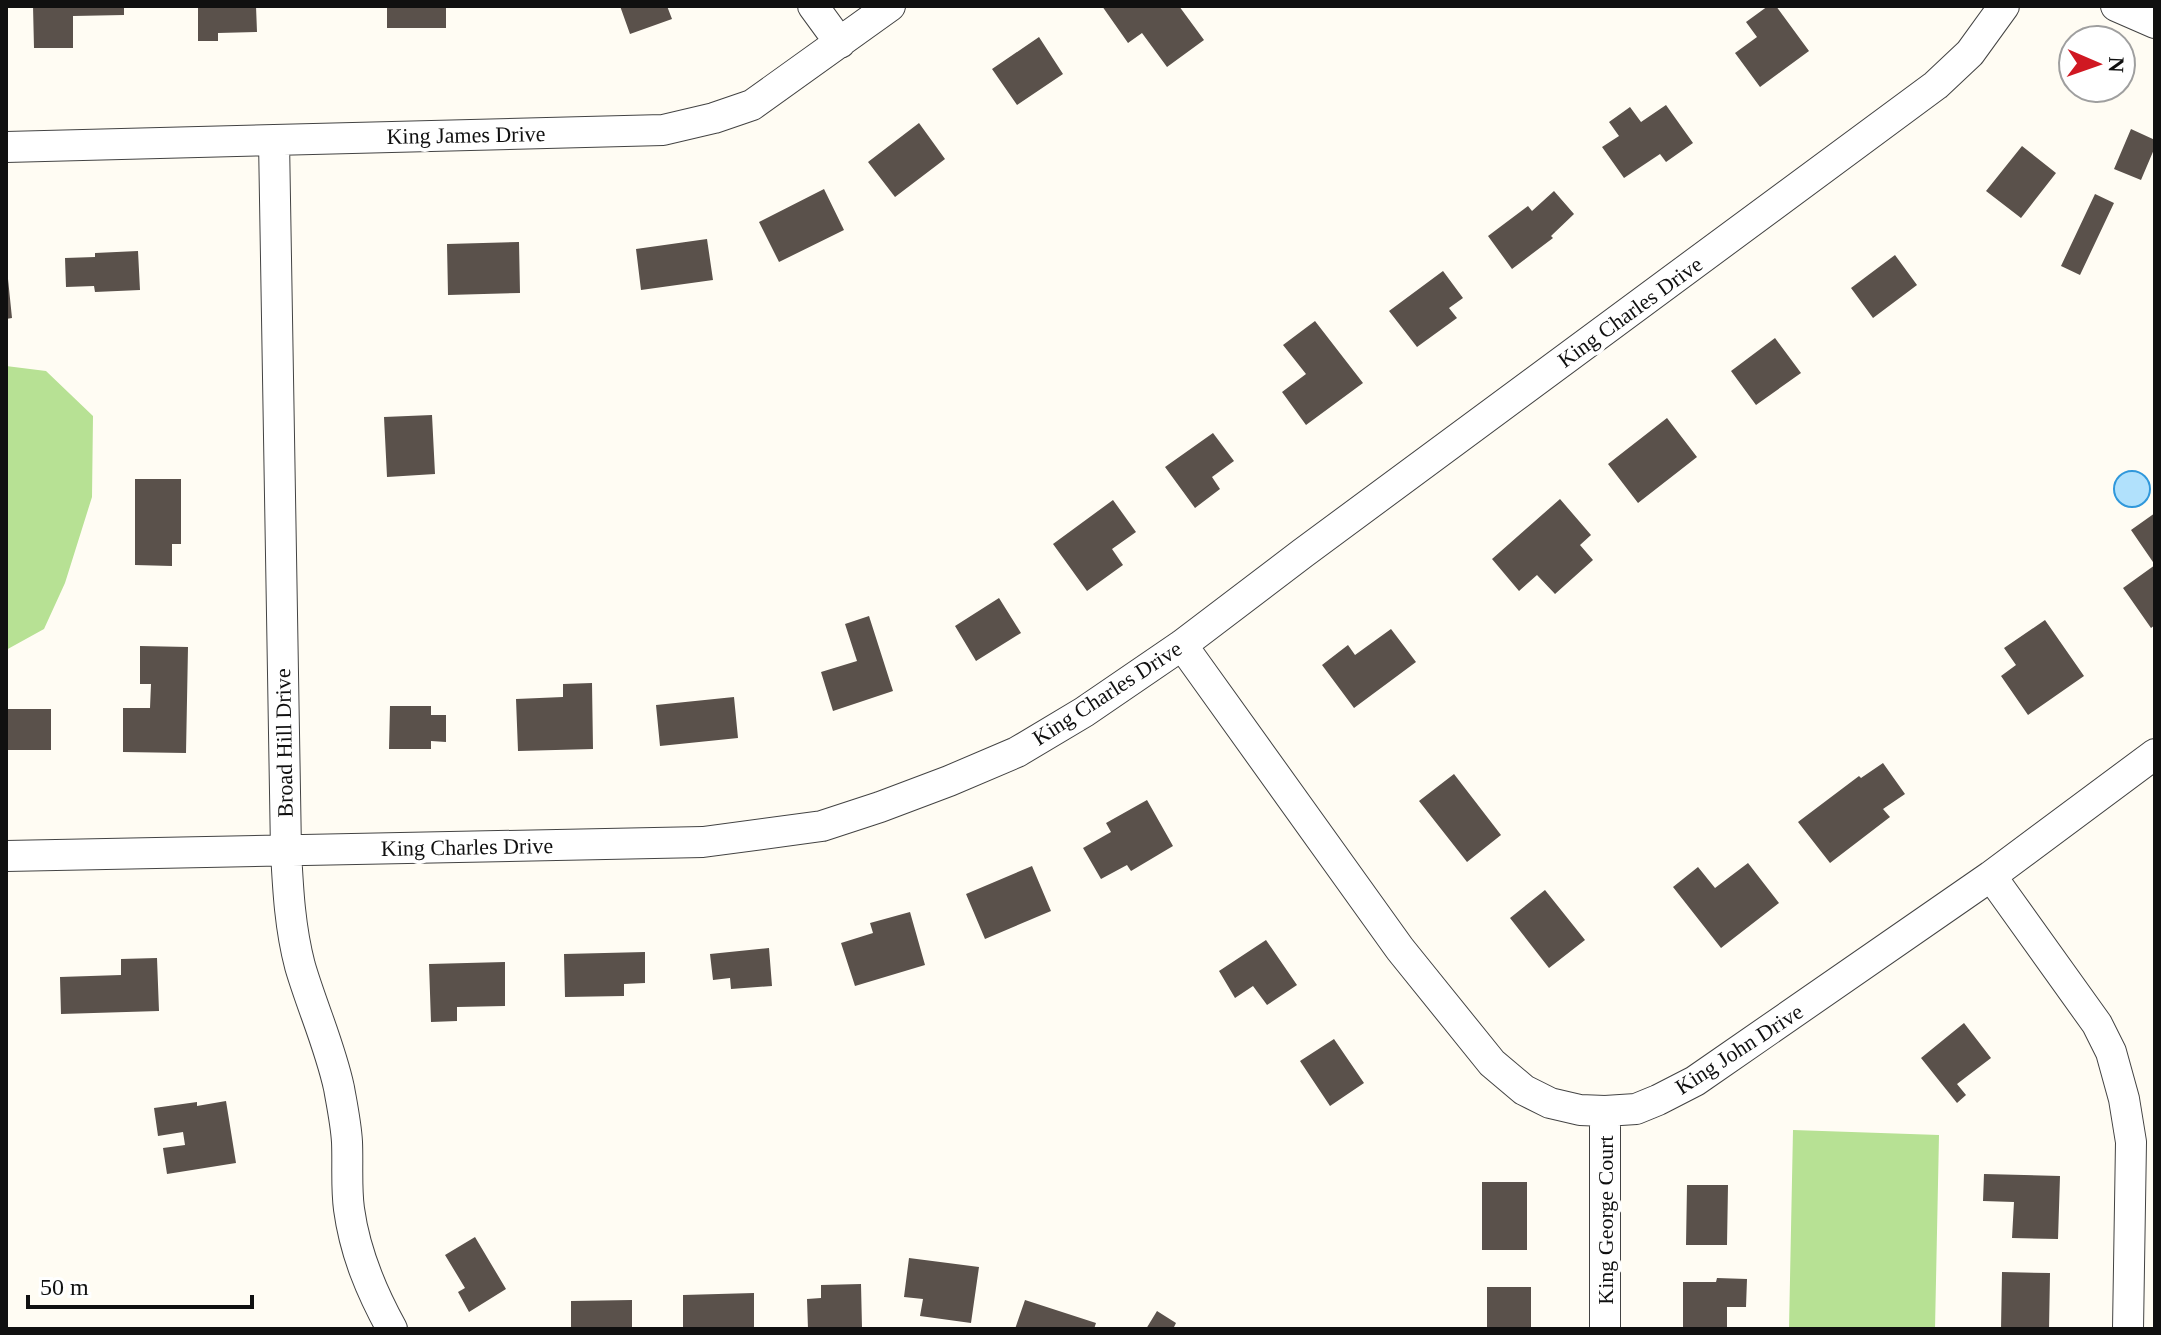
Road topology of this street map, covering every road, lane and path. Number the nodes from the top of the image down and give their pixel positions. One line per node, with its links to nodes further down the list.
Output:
1 (813, 6): 6 (street)
2 (890, 6): 6 (street, King James Drive)
3 (2004, 6): 9 (street, King Charles Drive)
4 (2116, 6): 5 (street)
5 (2155, 23)
6 (840, 43): 7 (street, King James Drive)
7 (274, 140): 8 (street, King James Drive); 11 (street, Broad Hill Drive)
8 (6, 147)
9 (1182, 645): 11 (street, King Charles Drive); 14 (street, King John Drive)
10 (2155, 754): 13 (street, King John Drive)
11 (286, 851): 12 (street, King Charles Drive); 15 (street, Broad Hill Drive)
12 (6, 856)
13 (1991, 876): 14 (street, King John Drive); 17 (street)
14 (1605, 1111): 16 (street, King George Court)
15 (392, 1329)
16 (1605, 1329)
17 (2128, 1329)

